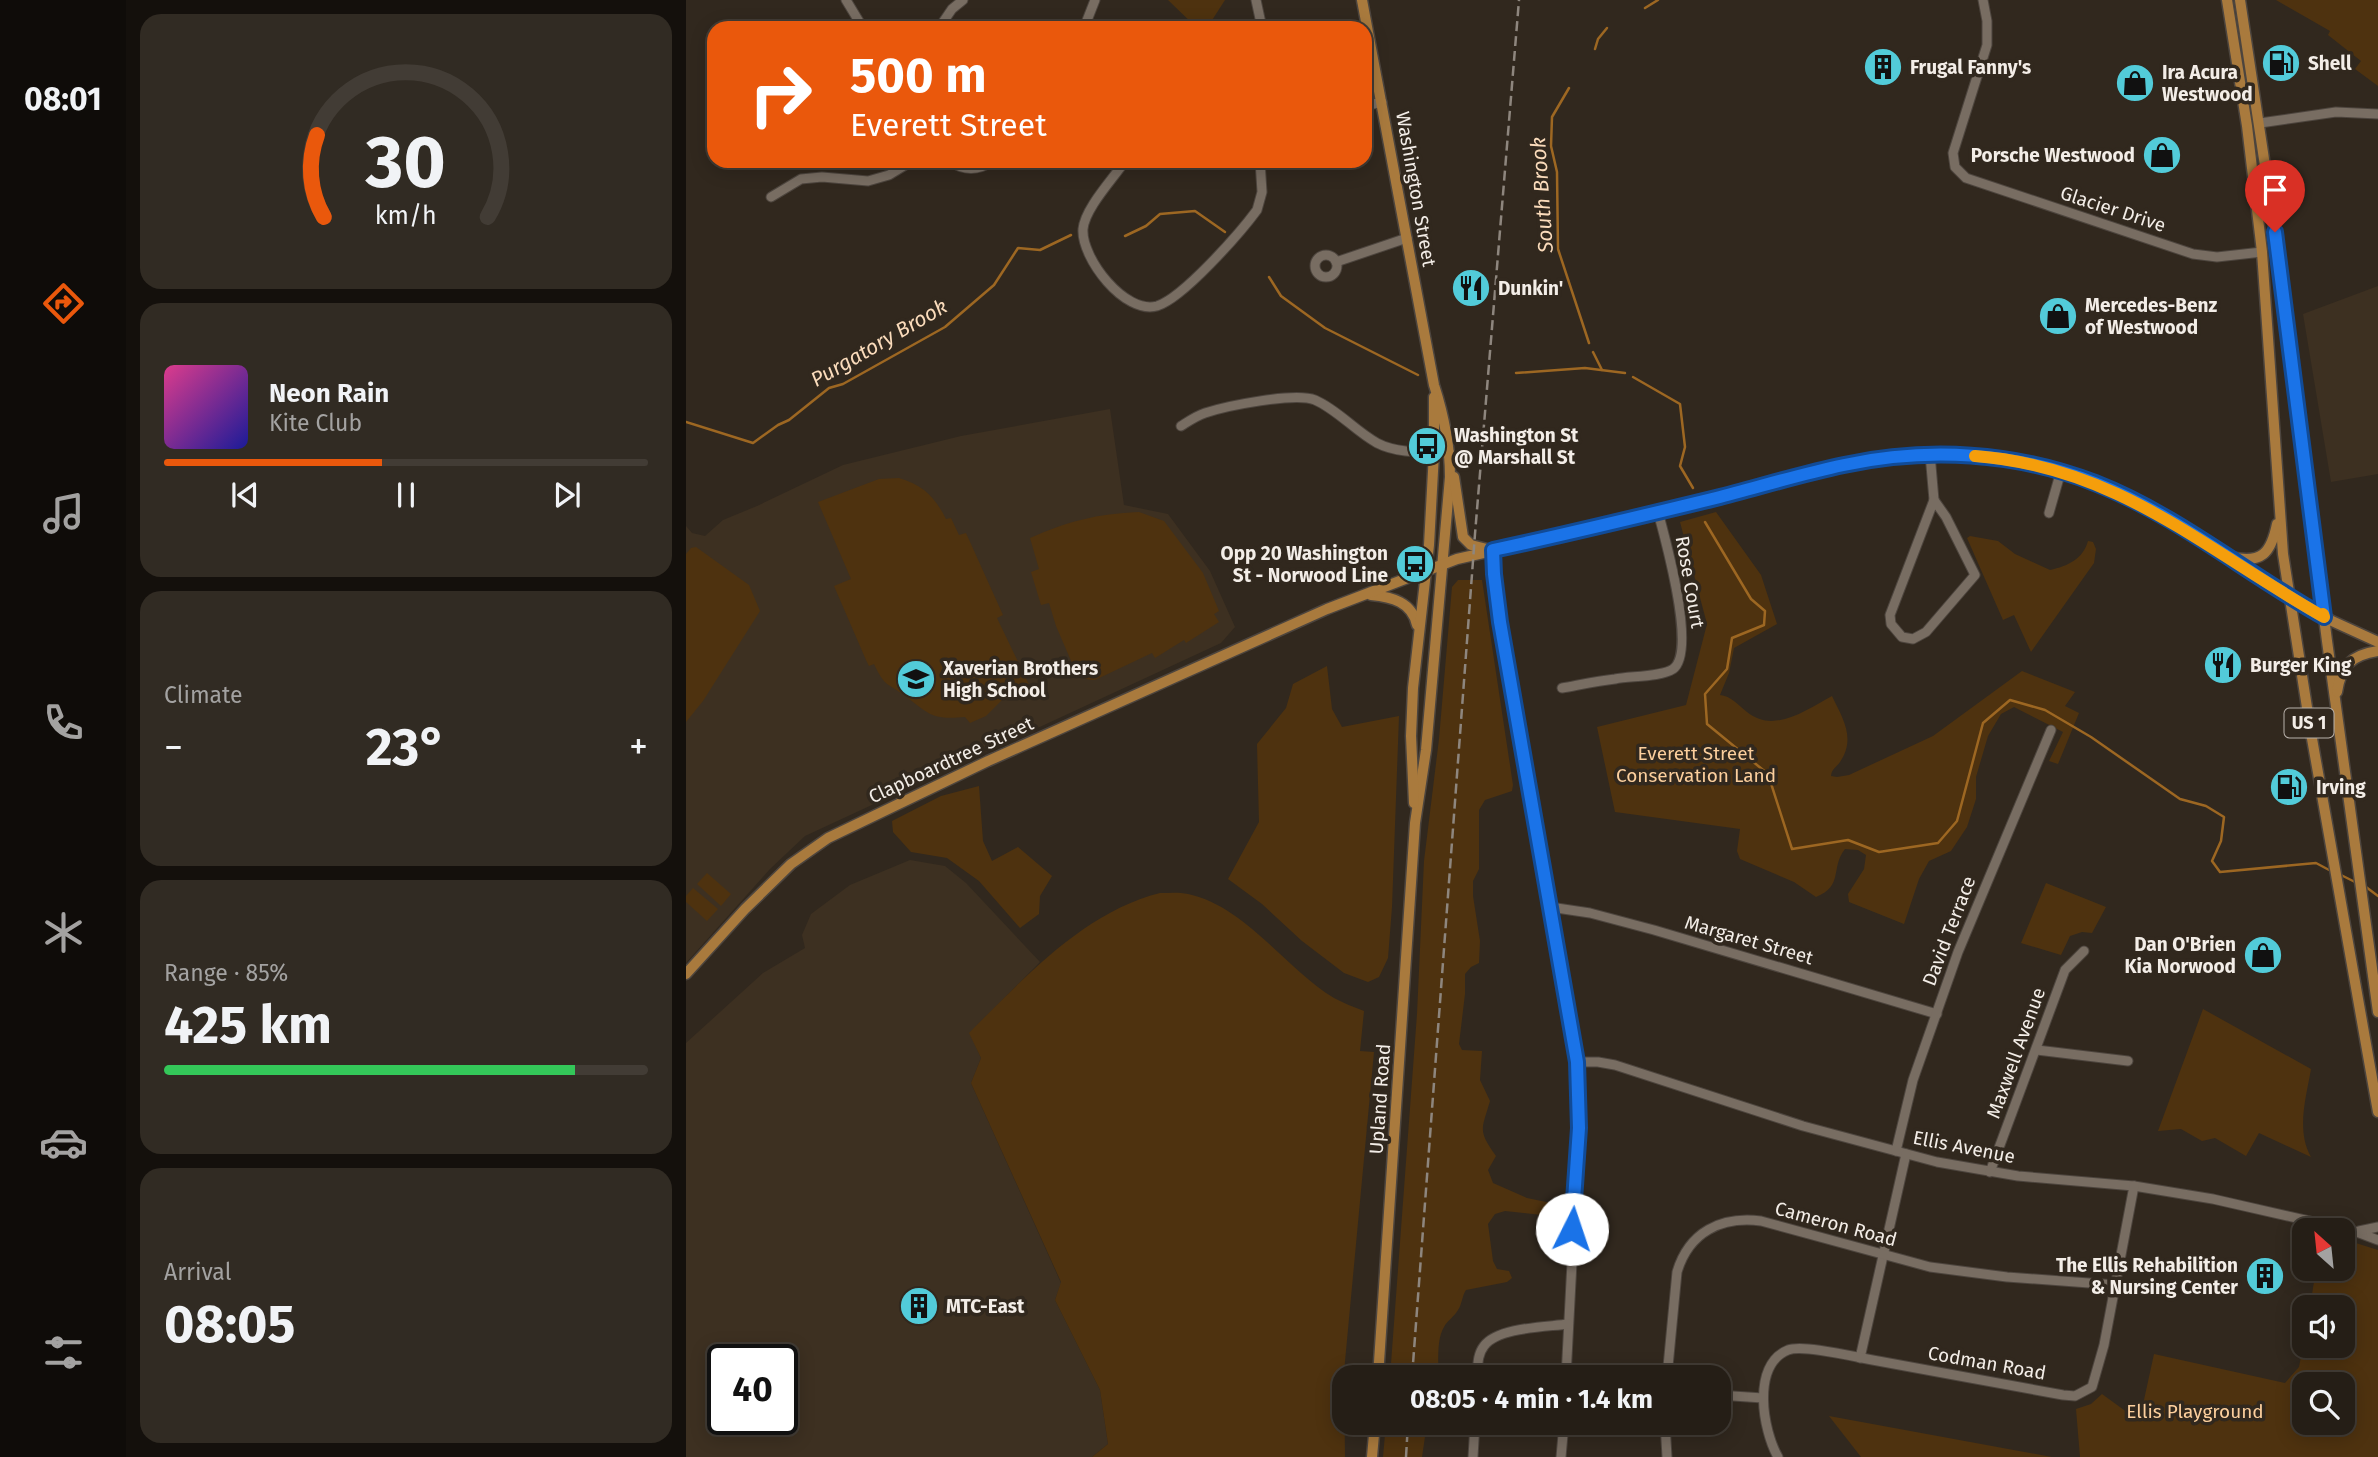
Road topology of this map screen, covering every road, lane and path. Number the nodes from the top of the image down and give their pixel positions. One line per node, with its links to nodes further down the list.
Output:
1 (846, 0): 9 (street)
2 (963, 0): 10 (street)
3 (1095, 0): 11 (street)
4 (1256, 0): 12 (street)
5 (1362, 0): 13 (main road, Washington Street)
6 (1983, 0): 24 (street, Glacier Drive)
7 (2227, 0): 24 (main road, US 1)
8 (2240, 0): 18 (main road, US 1)
9 (859, 21)
10 (944, 21)
11 (1087, 21)
12 (1260, 21)
13 (1366, 21)
14 (1372, 51): 15 (main road, Washington Street)
15 (1382, 102): 16 (street); 23 (main road, Washington Street)
16 (1372, 104)
17 (2378, 114): 18 (street)
18 (2260, 123): 42 (main road, US 1)
19 (900, 168): 22 (street)
20 (1120, 168): 21 (street)
21 (1260, 168)
22 (771, 197)
23 (1407, 239): 25 (street); 26 (main road, Washington Street)
24 (2262, 252): 33 (main road, US 1)
25 (1336, 262)
26 (1434, 385): 28 (main road, Washington Street); 29 (main road, Washington Street)
27 (1181, 426): 28 (street)
28 (1434, 453): 29 (street); 39 (main road, Washington Street)
29 (1450, 453): 36 (main road); 38 (main road, Washington Street)
30 (1930, 454): 31 (main road, Clapboardtree Street); 32 (street); 34 (main road, Clapboardtree Street)
31 (2061, 471): 35 (street); 37 (main road, Clapboardtree Street)
32 (1934, 500): 32 (street)
33 (2279, 507): 37 (main road); 41 (main road, US 1)
34 (1658, 512): 36 (main road, Clapboardtree Street); 46 (street, Rose Court)
35 (2049, 513)
36 (1493, 550): 38 (main road, Clapboardtree Street); 50 (street)
37 (2221, 554): 41 (main road, Clapboardtree Street)
38 (1441, 564): 39 (main road, Clapboardtree Street); 49 (main road, Upland Road)
39 (1425, 571): 40 (main road, Clapboardtree Street); 43 (main road, Upland Road)
40 (1368, 594): 43 (main road); 52 (main road, Clapboardtree Street)
41 (2289, 597): 42 (main road, Clapboardtree Street); 58 (main road, US 1)
42 (2324, 617): 44 (main road, Clapboardtree Street); 47 (main road, US 1)
43 (1418, 631): 49 (main road, Upland Road)
44 (2378, 642)
45 (2378, 651): 47 (main road)
46 (1562, 688)
47 (2336, 706): 53 (main road, US 1)
48 (2051, 730): 54 (street, David Terrace)
49 (1415, 823): 71 (main road, Upland Road)
50 (1550, 907): 54 (street, Margaret Street); 57 (street)
51 (2084, 951): 55 (street, Maxwell Avenue)
52 (686, 974)
53 (2378, 1012)
54 (1937, 1014): 59 (street, David Terrace)
55 (2037, 1049): 56 (street); 60 (street, Maxwell Avenue)
56 (2128, 1061)
57 (1577, 1062): 59 (street, Ellis Avenue); 69 (street)
58 (2378, 1112)
59 (1901, 1152): 60 (street, Ellis Avenue); 67 (street, David Terrace)
60 (1990, 1172): 61 (street, Ellis Avenue)
61 (2134, 1186): 62 (street, Ellis Avenue); 68 (street, Codman Road)
62 (2297, 1218)
63 (2378, 1227): 64 (street, Ellis Avenue)
64 (2356, 1231)
65 (2356, 1232): 66 (street, Ellis Avenue)
66 (2378, 1240)
67 (1885, 1256): 68 (street, Cameron Road); 70 (street, David Terrace); 74 (street, Cameron Road)
68 (2116, 1285): 70 (street, Codman Road)
69 (1568, 1324): 72 (street); 73 (street)
70 (1860, 1358): 76 (street, Codman Road)
71 (1379, 1365)
72 (1478, 1365)
73 (1566, 1365)
74 (1668, 1365)
75 (1731, 1396): 76 (street)
76 (1763, 1398): 85 (street, Codman Road)
77 (1374, 1435): 81 (main road)
78 (1474, 1435): 82 (street)
79 (1563, 1435): 83 (street)
80 (1666, 1435): 84 (street)
81 (1372, 1457)
82 (1473, 1457)
83 (1562, 1457)
84 (1667, 1457)
85 (1779, 1457)

